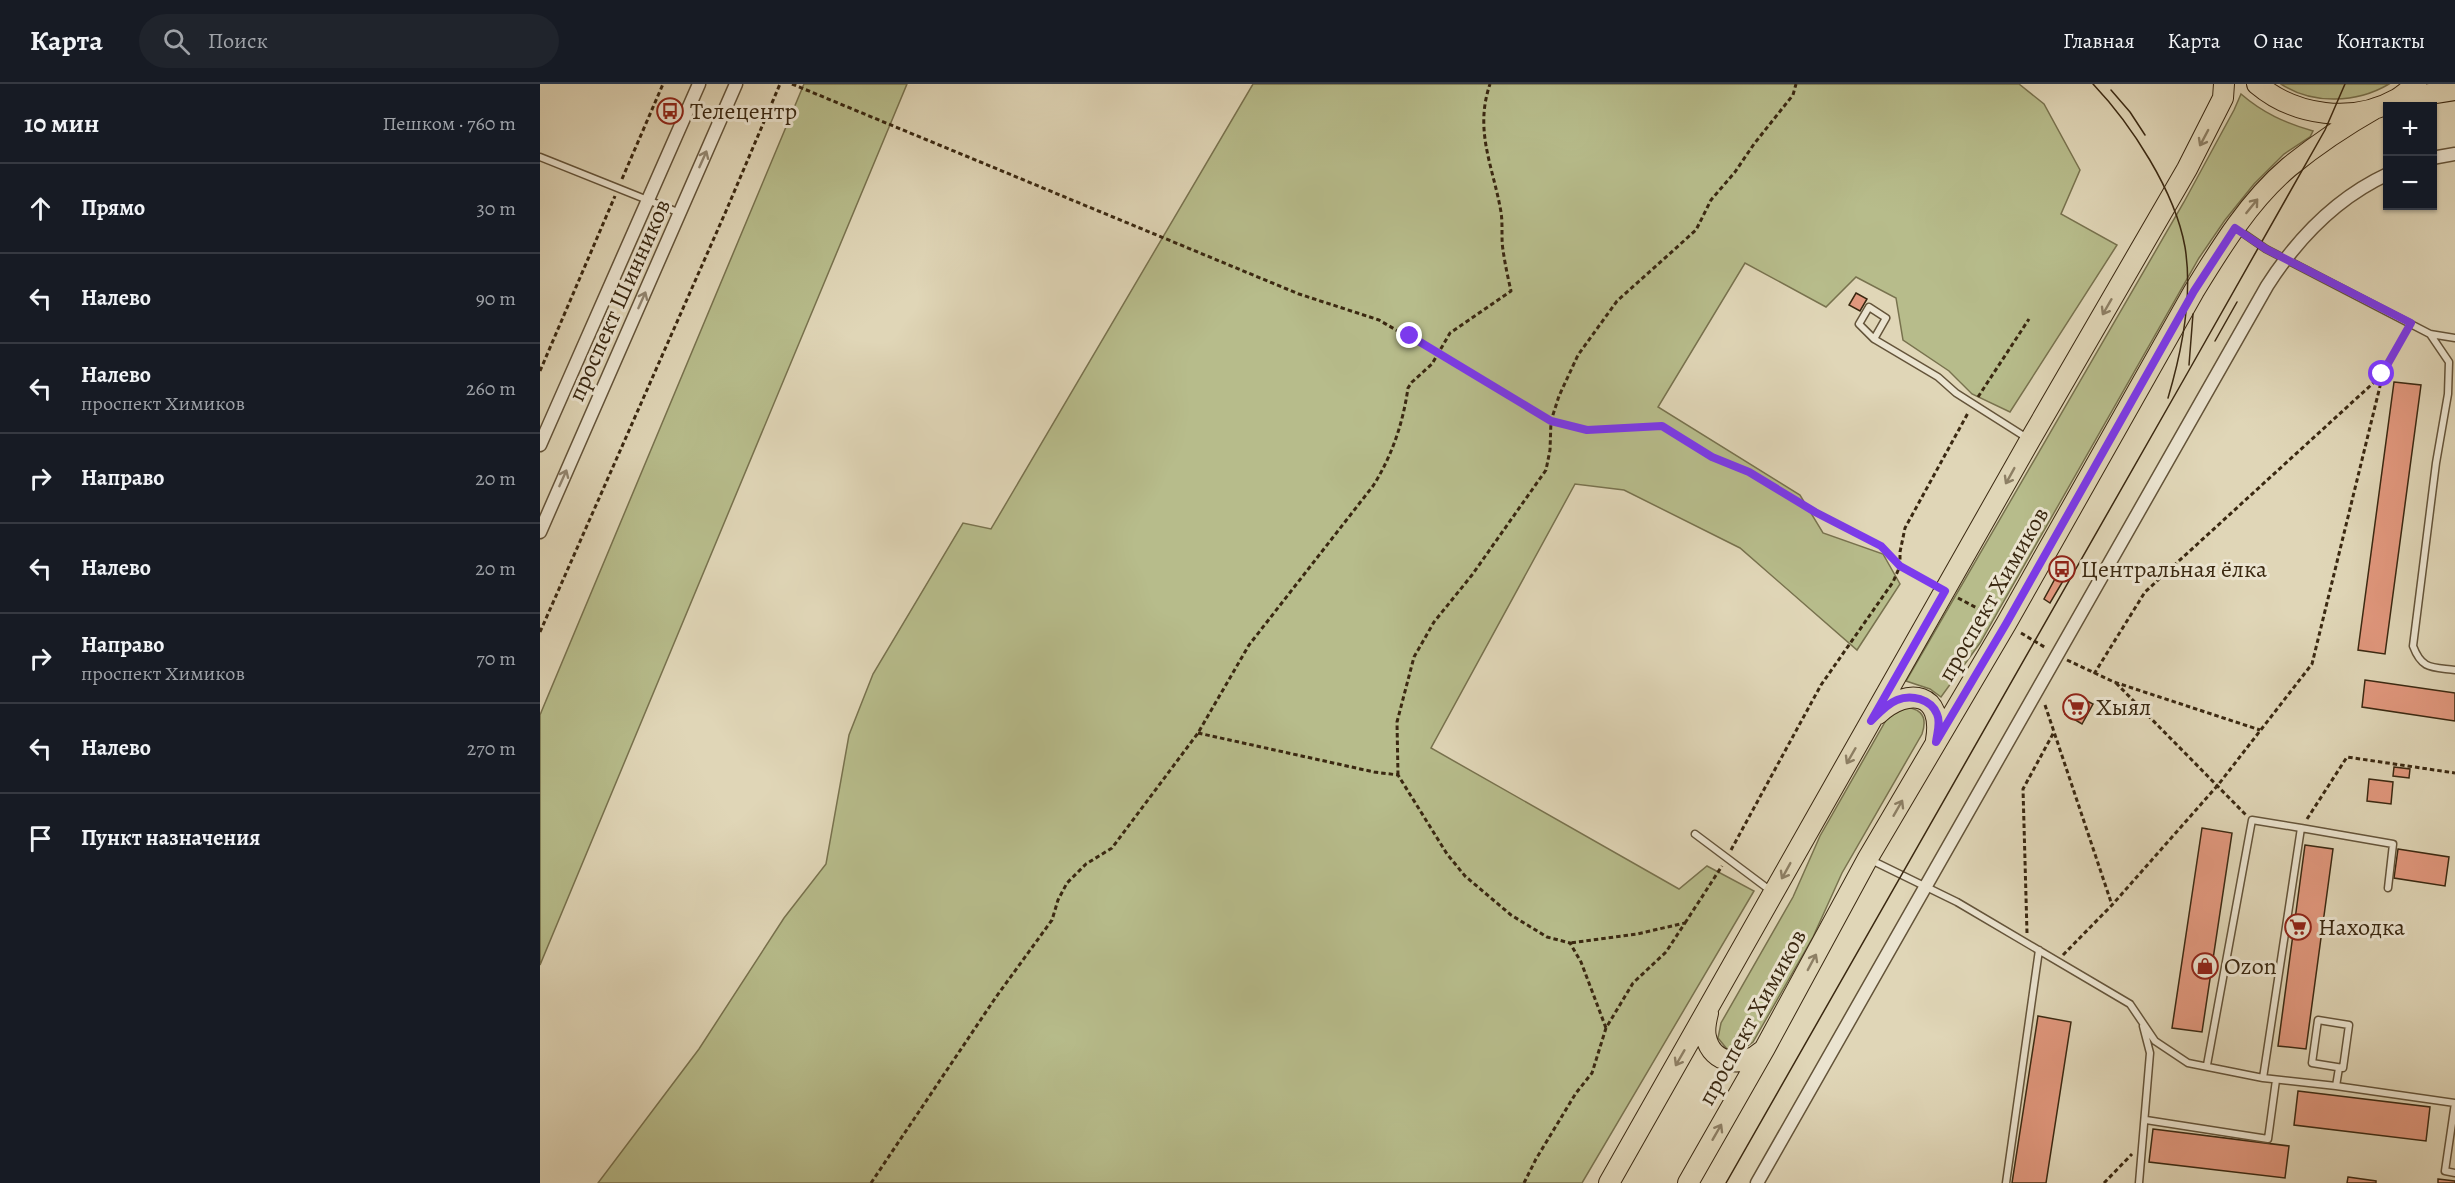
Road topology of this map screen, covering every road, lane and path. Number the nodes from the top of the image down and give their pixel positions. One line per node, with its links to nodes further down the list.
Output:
1 (663, 84): 18 (path)
2 (699, 84): 19 (street, проспект Шинников)
3 (736, 84): 20 (street, проспект Шинников, one-way to 3)
4 (780, 84): 38 (path)
5 (792, 84): 28 (path)
6 (1490, 84): 28 (path)
7 (1796, 84): 32 (path)
8 (2224, 84): 33 (main road, проспект Химиков, one-way to 33)
9 (2257, 84): 13 (main road)
10 (2416, 84): 12 (main road)
11 (2455, 90): 12 (main road)
12 (2398, 99): 13 (main road)
13 (2376, 108): 21 (main road, проспект Химиков, one-way to 13)
14 (2455, 154): 16 (street)
15 (540, 157): 18 (lane)
16 (2437, 157)
17 (2383, 177): 22 (street)
18 (618, 188): 19 (lane); 29 (path)
19 (648, 200): 20 (lane); 34 (street, проспект Шинников)
20 (680, 213): 35 (street, проспект Шинников, one-way to 20)
21 (2235, 228): 22 (lane); 48 (main road, проспект Химиков)
22 (2284, 258): 24 (lane); 39 (street)
23 (2029, 319): 31 (path)
24 (2411, 323): 25 (lane); 30 (path)
25 (2430, 334): 26 (lane); 40 (lane)
26 (2455, 338)
27 (1874, 339): 27 (lane); 31 (lane)
28 (1438, 355): 32 (path); 47 (path)
29 (540, 371)
30 (2382, 374): 41 (path); 45 (path)
31 (1974, 403): 33 (lane); 36 (path)
32 (1551, 421): 36 (path); 50 (path)
33 (2030, 440): 37 (main road, проспект Химиков, one-way to 37)
34 (540, 443)
35 (540, 532)
36 (1900, 566): 37 (path); 60 (path)
37 (1945, 591): 44 (main road, проспект Химиков)
38 (540, 632)
39 (2058, 656): 41 (path); 43 (street)
40 (2455, 670)
41 (2094, 674): 42 (path)
42 (2114, 682): 45 (path); 51 (path)
43 (2039, 688): 46 (path); 56 (street)
44 (1871, 721): 48 (main road); 58 (main road, проспект Химиков, one-way to 58)
45 (2260, 730): 51 (path)
46 (2054, 732): 59 (path); 62 (path)
47 (1198, 733): 50 (path); 78 (path)
48 (1936, 742): 55 (main road, проспект Химиков, one-way to 48)
49 (2455, 773): 53 (path)
50 (1398, 775): 61 (path)
51 (2218, 784): 52 (path); 59 (path)
52 (2252, 820): 53 (lane); 69 (lane)
53 (2301, 828): 57 (lane); 71 (lane)
54 (1695, 834): 58 (lane)
55 (1868, 858): 56 (lane); 68 (main road, проспект Химиков, one-way to 55)
56 (1926, 886): 62 (lane); 82 (street)
57 (2388, 888)
58 (1774, 893): 65 (main road, проспект Химиков)
59 (2112, 905): 64 (path)
60 (1685, 922): 61 (path); 67 (path)
61 (1570, 943): 67 (path)
62 (2028, 944): 63 (lane)
63 (2039, 950): 64 (lane); 83 (lane)
64 (2057, 960): 66 (lane)
65 (1709, 1008): 68 (main road); 80 (main road, проспект Химиков, one-way to 80)
66 (2141, 1021): 69 (lane); 75 (lane)
67 (1606, 1028): 79 (path)
68 (1765, 1048): 81 (main road, проспект Химиков, one-way to 68)
69 (2207, 1065): 71 (lane)
70 (2339, 1068): 70 (lane); 73 (lane)
71 (2263, 1078): 72 (lane)
72 (2276, 1080): 73 (lane); 75 (lane)
73 (2336, 1086): 74 (lane)
74 (2455, 1103): 77 (lane)
75 (2146, 1120): 76 (lane)
76 (2144, 1142): 84 (path); 85 (lane)
77 (2455, 1173)
78 (871, 1183)
79 (1524, 1183)
80 (1609, 1183)
81 (1688, 1183)
82 (1757, 1183)
83 (2006, 1183)
84 (2104, 1183)
85 (2139, 1183)

